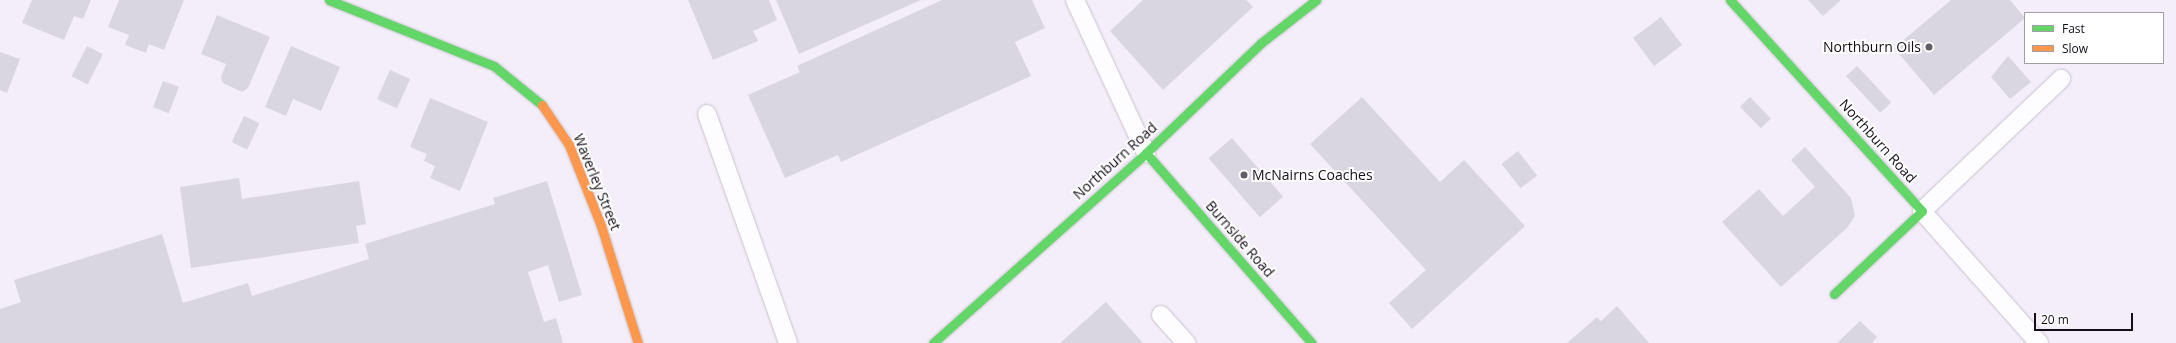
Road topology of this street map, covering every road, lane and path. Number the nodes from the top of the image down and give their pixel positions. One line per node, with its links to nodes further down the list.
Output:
1 (329, 0): 11 (street, Waverley Street)
2 (1075, 0): 7 (lane)
3 (1316, 0): 7 (street, Northburn Road)
4 (1730, 0): 8 (street, Northburn Road)
5 (2061, 79): 8 (lane)
6 (707, 114): 12 (lane)
7 (1146, 153): 13 (street, Northburn Road); 15 (street, Burnside Road)
8 (1922, 211): 9 (street); 16 (lane)
9 (1834, 294)
10 (1161, 315): 14 (lane)
11 (638, 343)
12 (788, 343)
13 (933, 343)
14 (1186, 343)
15 (1312, 343)
16 (2039, 343)

